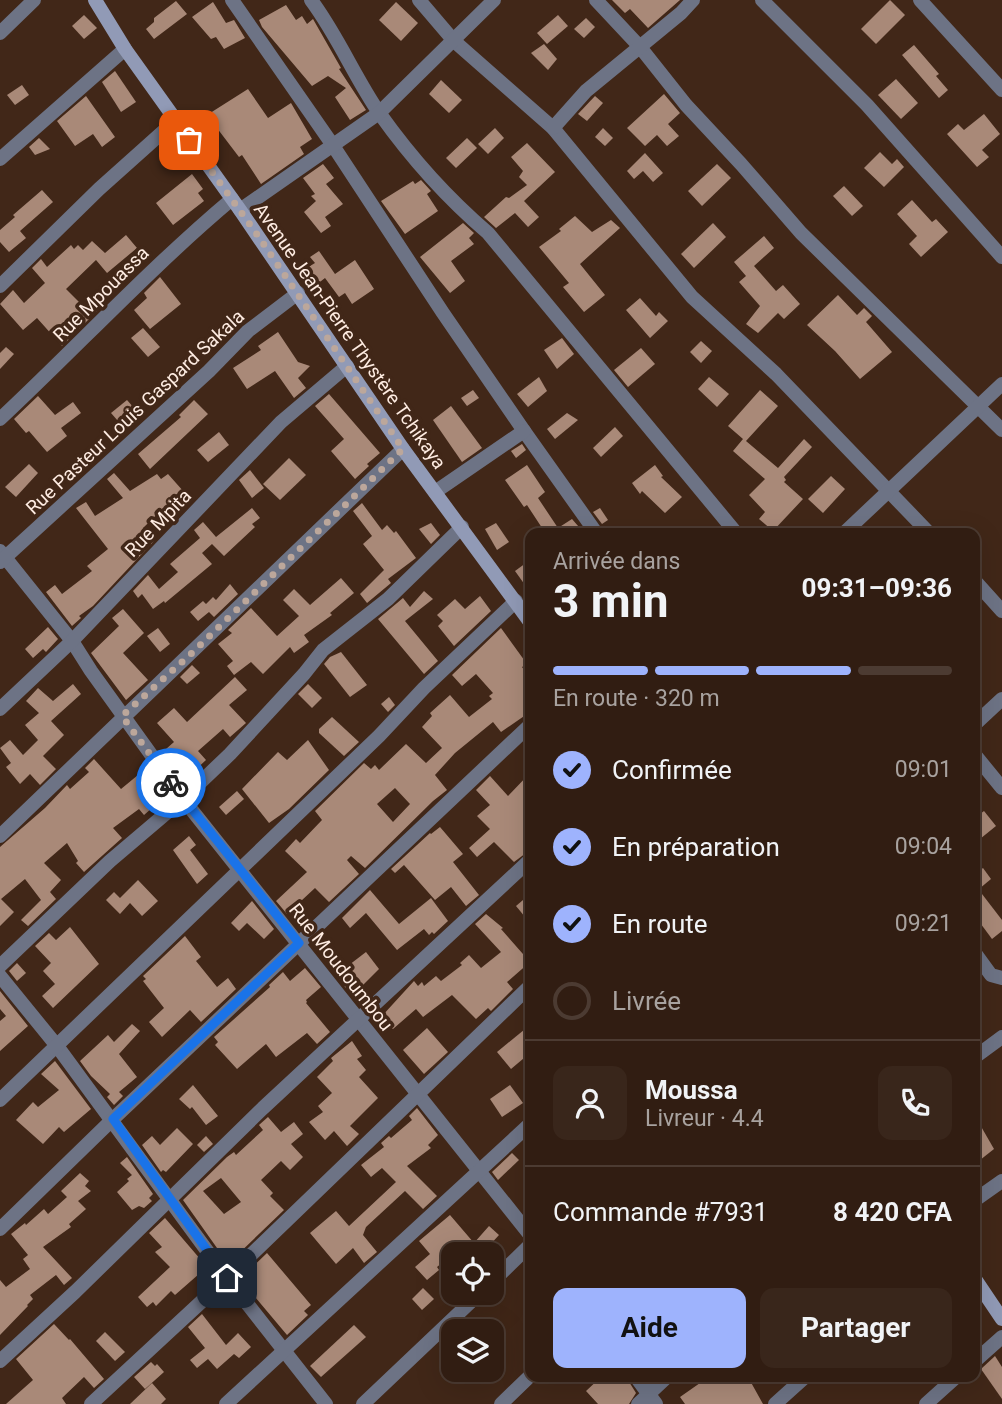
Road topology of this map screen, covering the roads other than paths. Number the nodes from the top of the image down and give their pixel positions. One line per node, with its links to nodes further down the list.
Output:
1 (34, 0): 11 (street)
2 (94, 0): 14 (street, Avenue Jean-Pierre Thystère Tchikaya)
3 (233, 0): 19 (street)
4 (311, 0): 16 (street)
5 (419, 0): 12 (street)
6 (494, 0): 12 (street, Rue Mpouassa)
7 (596, 0): 13 (street)
8 (693, 0): 13 (street)
9 (762, 0): 22 (street)
10 (920, 0): 15 (street)
11 (0, 33)
12 (454, 41): 16 (street, Rue Mpouassa); 18 (street)
13 (640, 47): 18 (street); 27 (street)
14 (125, 49): 17 (street, Avenue Jean-Pierre Thystère Tchikaya); 20 (street)
15 (1002, 90)
16 (379, 113): 19 (street, Rue Mpouassa); 36 (street)
17 (175, 121): 21 (street, Avenue Jean-Pierre Thystère Tchikaya); 23 (street)
18 (553, 128): 32 (street)
19 (332, 144): 21 (street, Rue Mpouassa); 30 (street)
20 (0, 159)
21 (236, 204): 24 (street, Avenue Jean-Pierre Thystère Tchikaya); 28 (street, Rue Mpouassa)
22 (1002, 257)
23 (0, 286)
24 (298, 293): 25 (street, Avenue Jean-Pierre Thystère Tchikaya); 39 (street, Rue Pasteur Louis Gaspard Sakala)
25 (347, 366): 31 (street, Avenue Jean-Pierre Thystère Tchikaya); 44 (street, Rue Mpita)
26 (1002, 384): 27 (street)
27 (978, 407): 29 (street); 32 (street)
28 (0, 419)
29 (1002, 430)
30 (524, 432): 33 (street); 35 (street)
31 (403, 449): 33 (street, Avenue Jean-Pierre Thystère Tchikaya); 47 (street)
32 (889, 489): 37 (street); 38 (street)
33 (435, 492): 34 (street, Avenue Jean-Pierre Thystère Tchikaya)
34 (462, 527): 41 (street, Avenue Jean-Pierre Thystère Tchikaya); 52 (street)
35 (593, 528)
36 (732, 528)
37 (849, 528)
38 (925, 528)
39 (2, 557): 44 (street, Rue Moudoumbou)
40 (980, 587): 42 (street)
41 (516, 601): 43 (street, Avenue Jean-Pierre Thystère Tchikaya); 55 (street)
42 (1002, 611)
43 (525, 614)
44 (72, 641): 46 (street, Rue Mpita); 47 (street, Rue Moudoumbou)
45 (1002, 699): 48 (street)
46 (0, 709)
47 (122, 716): 52 (street, Rue Moudoumbou); 53 (street)
48 (980, 719)
49 (525, 729): 56 (street)
50 (980, 761): 51 (street)
51 (1002, 788)
52 (183, 799): 55 (street, Rue Moudoumbou); 58 (street)
53 (0, 836)
54 (525, 864): 62 (street)
55 (239, 869): 56 (street, Rue Moudoumbou); 64 (street)
56 (299, 943): 62 (street, Rue Moudoumbou); 68 (street)
57 (980, 960): 60 (street)
58 (0, 966)
59 (0, 976): 64 (street)
60 (1002, 978)
61 (525, 991): 66 (street)
62 (357, 1019): 66 (street, Rue Moudoumbou); 73 (street)
63 (1002, 1038): 65 (street)
64 (57, 1046): 67 (street); 68 (street)
65 (980, 1053)
66 (418, 1093): 70 (street, Rue Moudoumbou); 78 (street)
67 (0, 1100)
68 (113, 1119): 73 (street); 74 (street)
69 (525, 1129): 70 (street)
70 (479, 1171): 75 (street, Rue Moudoumbou); 83 (street)
71 (1002, 1181): 72 (street)
72 (980, 1196)
73 (170, 1198): 78 (street); 85 (street)
74 (0, 1229)
75 (525, 1229)
76 (525, 1250): 77 (street)
77 (504, 1270)
78 (227, 1278): 83 (street); 92 (street)
79 (980, 1286): 81 (street)
80 (467, 1305): 95 (street)
81 (1002, 1319)
82 (1002, 1337): 84 (street)
83 (285, 1349): 93 (street); 94 (street)
84 (980, 1357)
85 (0, 1362)
86 (525, 1381): 96 (street)
87 (638, 1382): 91 (street)
88 (663, 1382): 91 (street)
89 (799, 1382): 97 (street)
90 (950, 1382): 98 (street)
91 (648, 1401)
92 (91, 1404)
93 (226, 1404)
94 (326, 1404)
95 (363, 1404)
96 (501, 1404)
97 (775, 1404)
98 (926, 1404)

